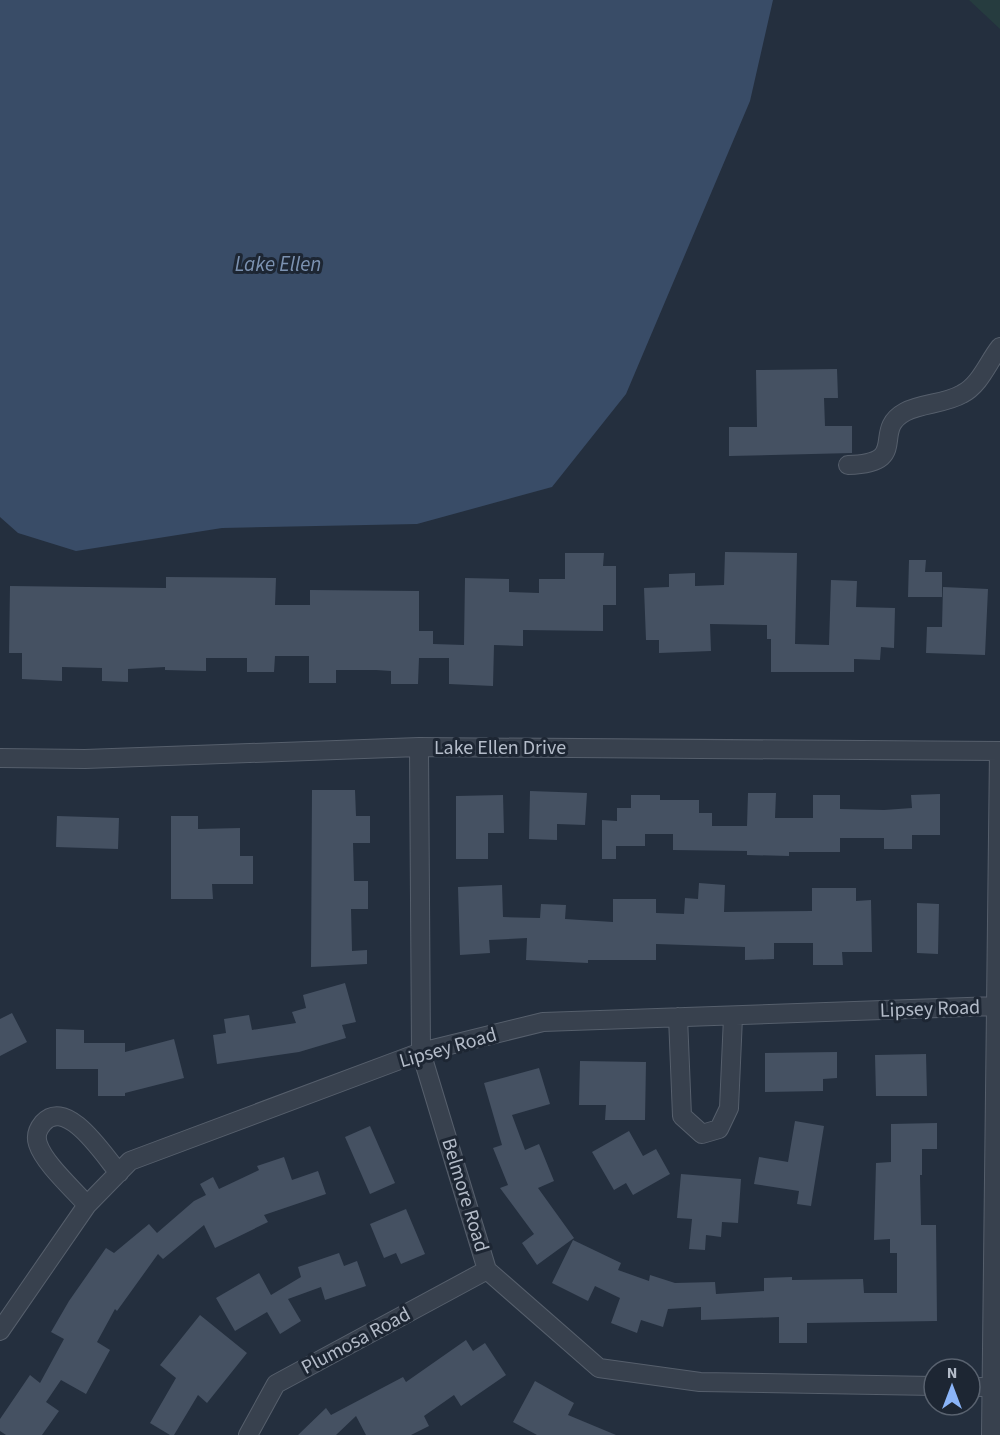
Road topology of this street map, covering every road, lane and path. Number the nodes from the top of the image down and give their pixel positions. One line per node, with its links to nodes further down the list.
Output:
1 (1000, 347): 2 (street)
2 (848, 465)
3 (419, 747): 4 (street, Lake Ellen Drive); 5 (street, Lake Ellen Drive); 9 (street, Belmore Road)
4 (1000, 751): 6 (street)
5 (0, 758)
6 (996, 1006): 8 (street, Lipsey Road); 16 (street)
7 (678, 1017): 8 (street, Lipsey Road); 8 (street); 9 (street, Lipsey Road)
8 (733, 1017)
9 (422, 1052): 10 (street, Lipsey Road); 12 (street, Belmore Road)
10 (119, 1173): 11 (street, Lipsey Road); 11 (street)
11 (87, 1205): 13 (street, Lipsey Road)
12 (487, 1270): 14 (street, Belmore Road); 17 (street, Plumosa Road)
13 (0, 1331)
14 (922, 1386)
15 (982, 1387): 16 (street)
16 (993, 1387): 18 (street)
17 (248, 1435)
18 (991, 1435)

